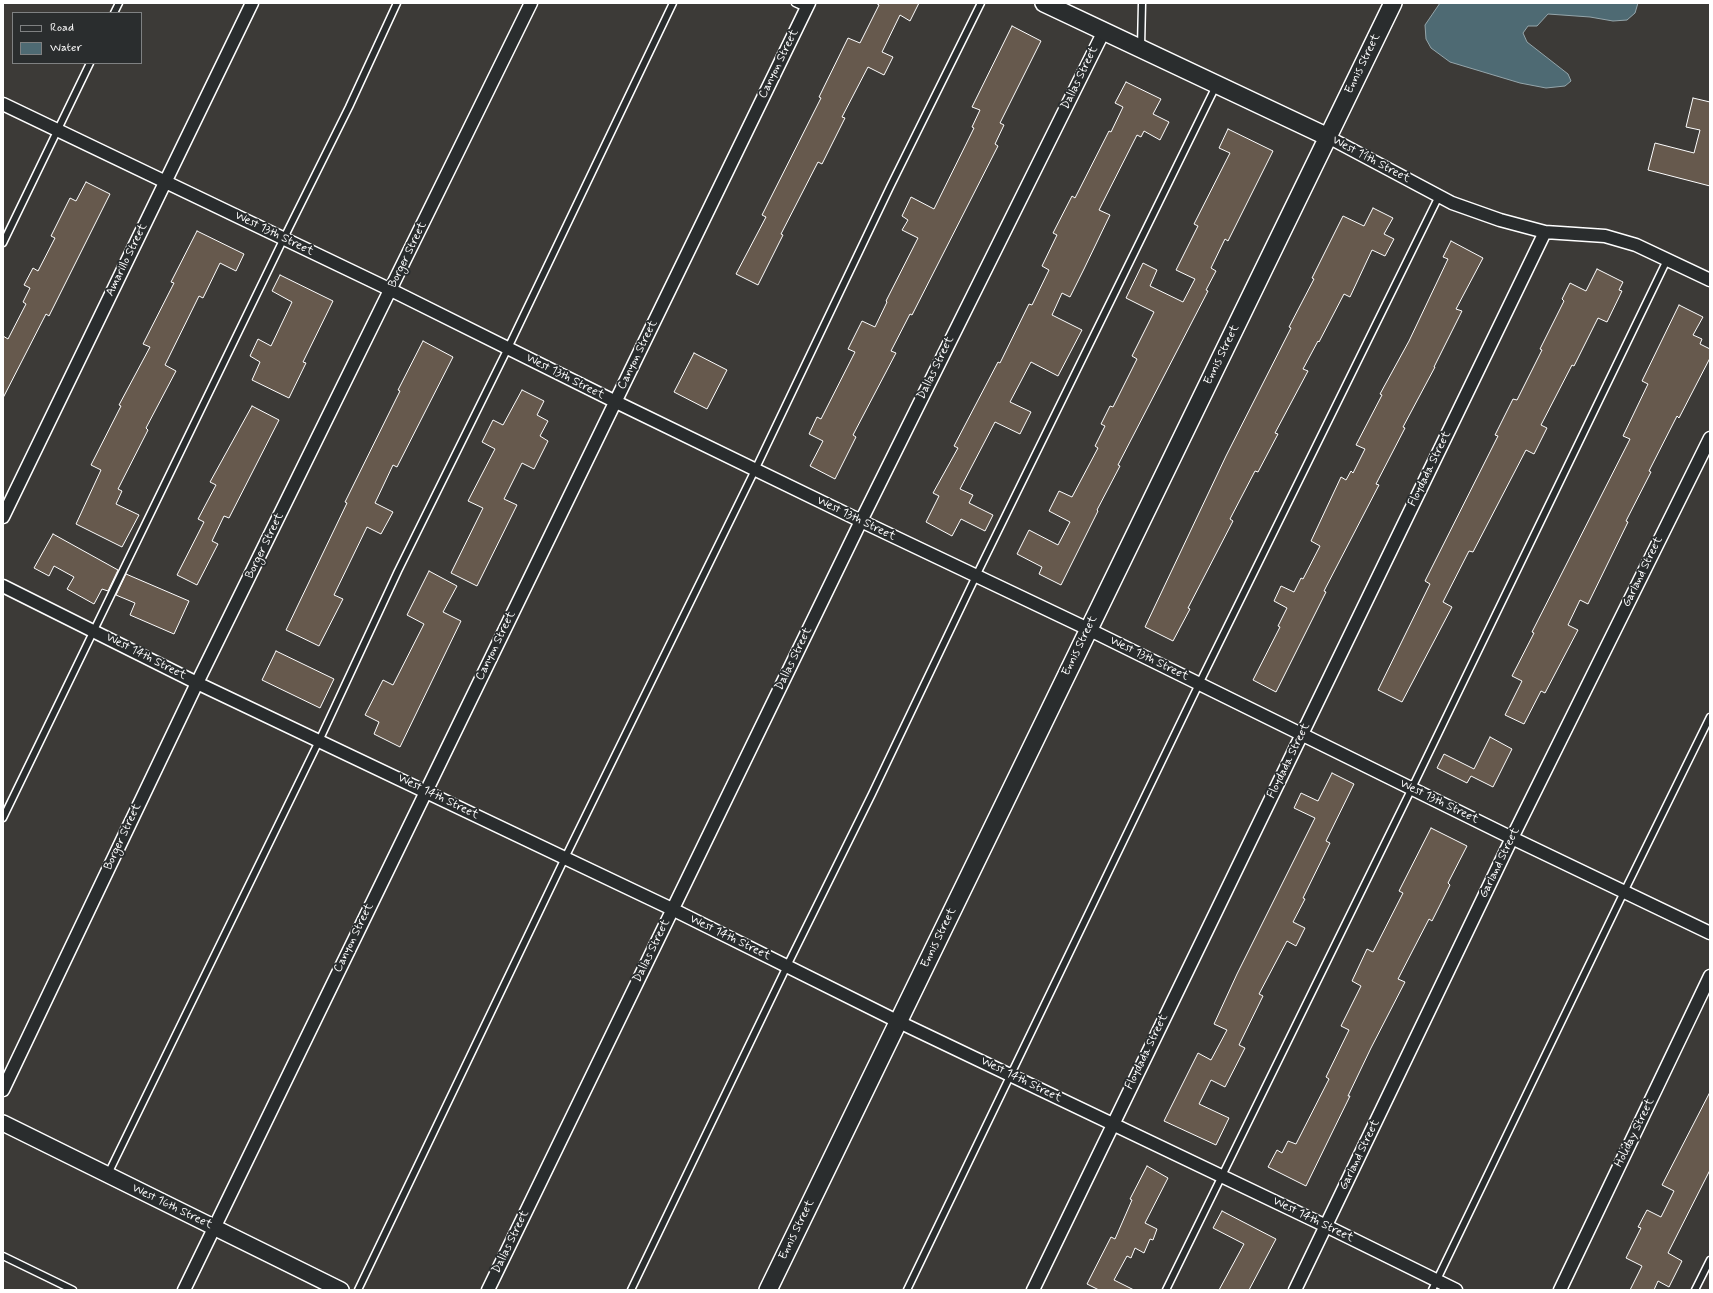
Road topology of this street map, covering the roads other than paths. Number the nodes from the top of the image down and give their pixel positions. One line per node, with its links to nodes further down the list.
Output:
1 (119, 3): 12 (lane)
2 (252, 3): 20 (street, Amarillo Street)
3 (397, 3): 23 (lane)
4 (531, 3): 27 (street, Borger Street)
5 (674, 3): 28 (lane)
6 (795, 3): 11 (lane)
7 (981, 3): 31 (lane)
8 (1044, 3): 13 (main road, West 11th Street)
9 (1142, 3): 14 (lane)
10 (1393, 3): 19 (main road, Ennis Street)
11 (807, 6): 29 (street, Canyon Street)
12 (114, 12)
13 (1104, 31): 14 (main road, West 11th Street); 33 (street, Dallas Street)
14 (1141, 48): 16 (main road, West 11th Street)
15 (90, 64): 18 (lane)
16 (1217, 85): 19 (main road, West 11th Street); 34 (lane)
17 (3, 104): 18 (street, West 13th Street)
18 (58, 130): 20 (street, West 13th Street); 24 (lane)
19 (1328, 137): 21 (street, West 11th Street); 36 (main road, Ennis Street)
20 (165, 182): 23 (street, West 13th Street); 32 (street, Amarillo Street)
21 (1439, 196): 22 (street, West 11th Street); 39 (lane)
22 (1545, 232): 25 (street, West 11th Street); 41 (street, Floydada Street)
23 (284, 238): 27 (street, West 13th Street); 37 (lane)
24 (3, 242)
25 (1668, 260): 26 (street, West 11th Street); 43 (lane)
26 (1710, 280)
27 (391, 290): 28 (street, West 13th Street); 38 (street, Borger Street)
28 (508, 348): 29 (street, West 13th Street); 42 (lane)
29 (616, 402): 31 (street, West 13th Street); 44 (street, Canyon Street)
30 (1710, 438): 46 (street, Garland Street)
31 (755, 470): 33 (street, West 13th Street); 47 (lane)
32 (3, 517)
33 (861, 521): 34 (street, West 13th Street); 49 (street, Dallas Street)
34 (976, 576): 36 (street, West 13th Street); 51 (lane)
35 (3, 586): 37 (street, West 14th Street)
36 (1088, 629): 39 (street, West 13th Street); 53 (main road, Ennis Street)
37 (93, 631): 38 (street, West 14th Street); 45 (lane)
38 (197, 683): 42 (street, West 14th Street); 55 (street, Borger Street)
39 (1199, 684): 41 (street, West 13th Street); 54 (lane)
40 (1710, 718): 48 (lane)
41 (1302, 734): 43 (street, West 13th Street); 57 (street, Floydada Street)
42 (319, 740): 44 (street, West 14th Street); 58 (lane)
43 (1412, 788): 46 (street, West 13th Street); 59 (lane)
44 (425, 791): 47 (street, West 14th Street); 61 (street, Canyon Street)
45 (3, 818)
46 (1512, 838): 48 (street, West 13th Street); 60 (street, Garland Street)
47 (566, 858): 49 (street, West 14th Street); 68 (lane)
48 (1624, 892): 50 (street, West 13th Street); 64 (lane)
49 (672, 909): 51 (street, West 14th Street); 69 (street, Dallas Street)
50 (1710, 932)
51 (787, 966): 53 (street, West 14th Street); 70 (lane)
52 (1710, 976): 77 (street, Holiday Street)
53 (899, 1022): 54 (street, West 14th Street); 71 (main road, Ennis Street)
54 (1011, 1075): 57 (street, West 14th Street); 72 (lane)
55 (3, 1090)
56 (3, 1123): 58 (street, West 16th Street)
57 (1112, 1124): 59 (street, West 14th Street); 73 (street, Floydada Street)
58 (108, 1175): 61 (street, West 16th Street)
59 (1223, 1176): 60 (street, West 14th Street); 74 (lane)
60 (1326, 1226): 64 (street, West 14th Street); 75 (street, Garland Street)
61 (214, 1228): 66 (street, Canyon Street); 67 (street, West 16th Street)
62 (3, 1256): 65 (lane)
63 (1710, 1260): 78 (lane)
64 (1434, 1285): 76 (street, West 14th Street)
65 (73, 1290)
66 (184, 1290)
67 (341, 1290)
68 (358, 1290)
69 (488, 1290)
70 (631, 1290)
71 (768, 1290)
72 (907, 1290)
73 (1033, 1290)
74 (1166, 1290)
75 (1295, 1290)
76 (1456, 1290)
77 (1560, 1290)
78 (1695, 1290)

